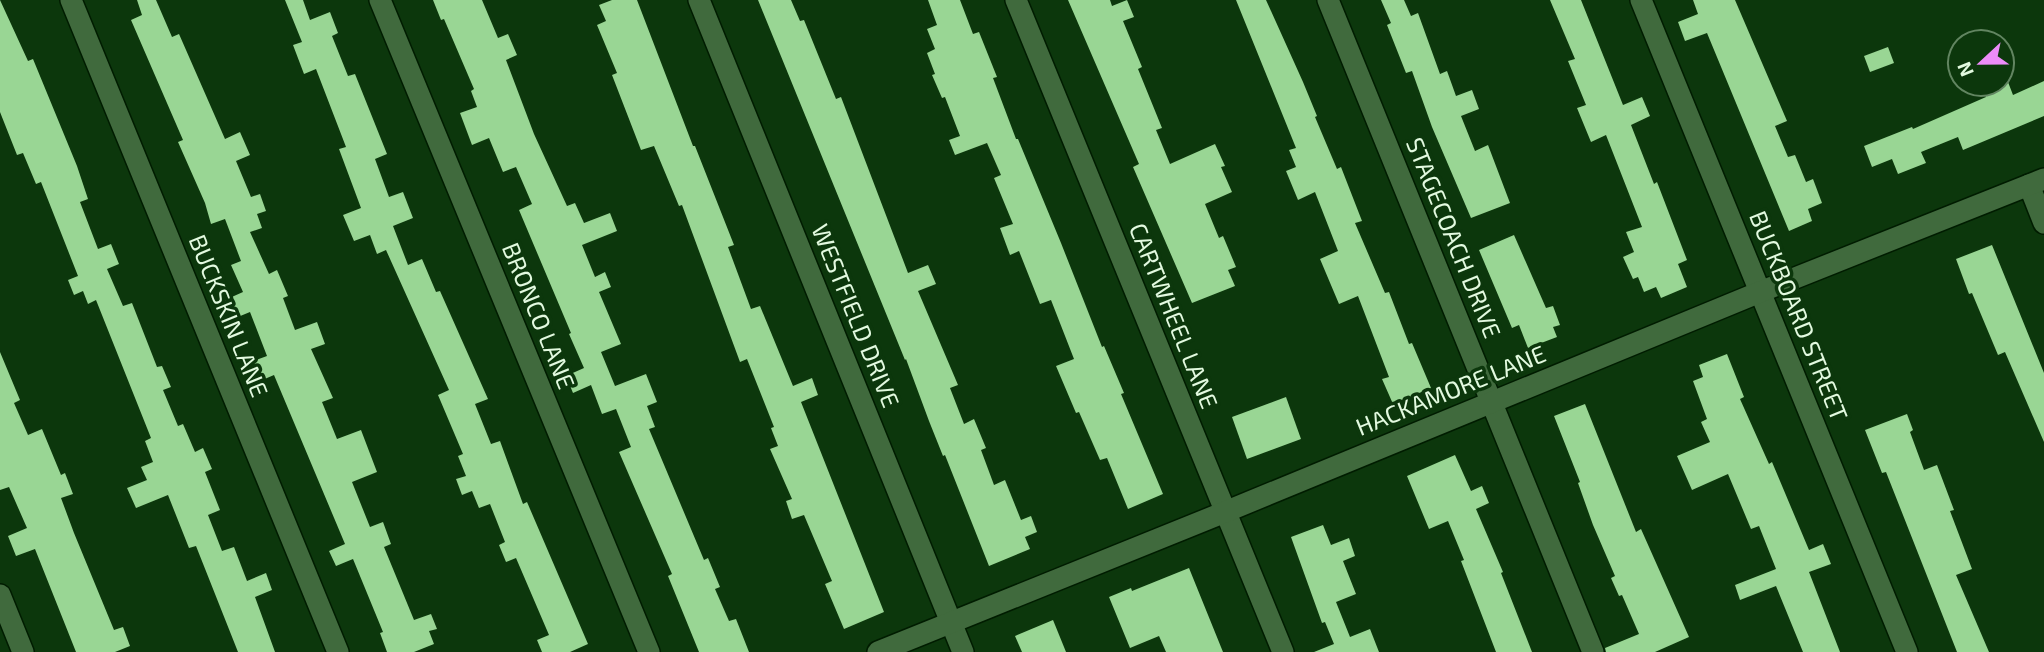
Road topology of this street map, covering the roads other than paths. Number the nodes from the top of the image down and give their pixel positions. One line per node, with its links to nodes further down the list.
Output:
1 (71, 0): 15 (street, BUCKSKIN LANE)
2 (380, 0): 16 (street, BRONCO LANE)
3 (699, 0): 13 (street, WESTFIELD DRIVE)
4 (1016, 0): 11 (street, CARTWHEEL LANE)
5 (1328, 0): 10 (street, STAGECOACH DRIVE)
6 (1641, 0): 9 (street, BUCKBOARD STREET)
7 (2036, 182): 8 (street); 9 (street, HACKAMORE LANE)
8 (2044, 223)
9 (1760, 292): 10 (street, HACKAMORE LANE); 21 (street, BUCKBOARD STREET)
10 (1492, 403): 11 (street, HACKAMORE LANE); 20 (street, STAGECOACH DRIVE)
11 (1225, 512): 13 (street, HACKAMORE LANE); 19 (street, CARTWHEEL LANE)
12 (0, 595): 14 (street)
13 (951, 622): 17 (street, HACKAMORE LANE); 18 (street, WESTFIELD DRIVE)
14 (23, 652)
15 (338, 652)
16 (649, 652)
17 (878, 652)
18 (963, 652)
19 (1283, 652)
20 (1593, 652)
21 (1907, 652)

